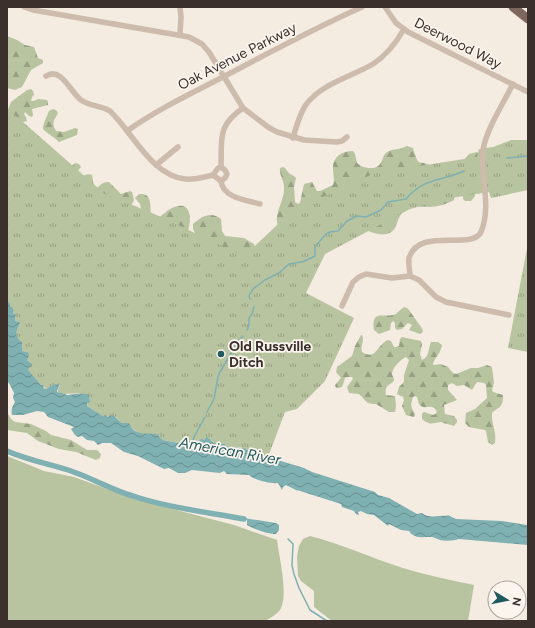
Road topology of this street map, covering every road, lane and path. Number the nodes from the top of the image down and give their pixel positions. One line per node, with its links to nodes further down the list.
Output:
1 (24, 7): 8 (street)
2 (180, 7): 8 (street)
3 (362, 7): 10 (street, Oak Avenue Parkway)
4 (385, 7): 7 (street, Deerwood Way)
5 (513, 7): 6 (main road)
6 (528, 19)
7 (404, 29): 11 (street, Deerwood Way); 16 (street)
8 (180, 34): 10 (street)
9 (46, 76): 14 (street)
10 (225, 76): 13 (street); 14 (street, Oak Avenue Parkway)
11 (513, 84): 12 (street, Deerwood Way); 23 (street)
12 (528, 92)
13 (243, 108): 16 (street); 19 (street)
14 (127, 131): 18 (street)
15 (347, 137): 16 (street)
16 (293, 138)
17 (178, 147): 18 (street)
18 (156, 164): 20 (street)
19 (221, 167): 20 (street); 21 (street)
20 (213, 175): 21 (street)
21 (221, 181): 22 (street)
22 (260, 204)
23 (410, 276): 24 (street); 25 (street)
24 (342, 306)
25 (509, 315)

